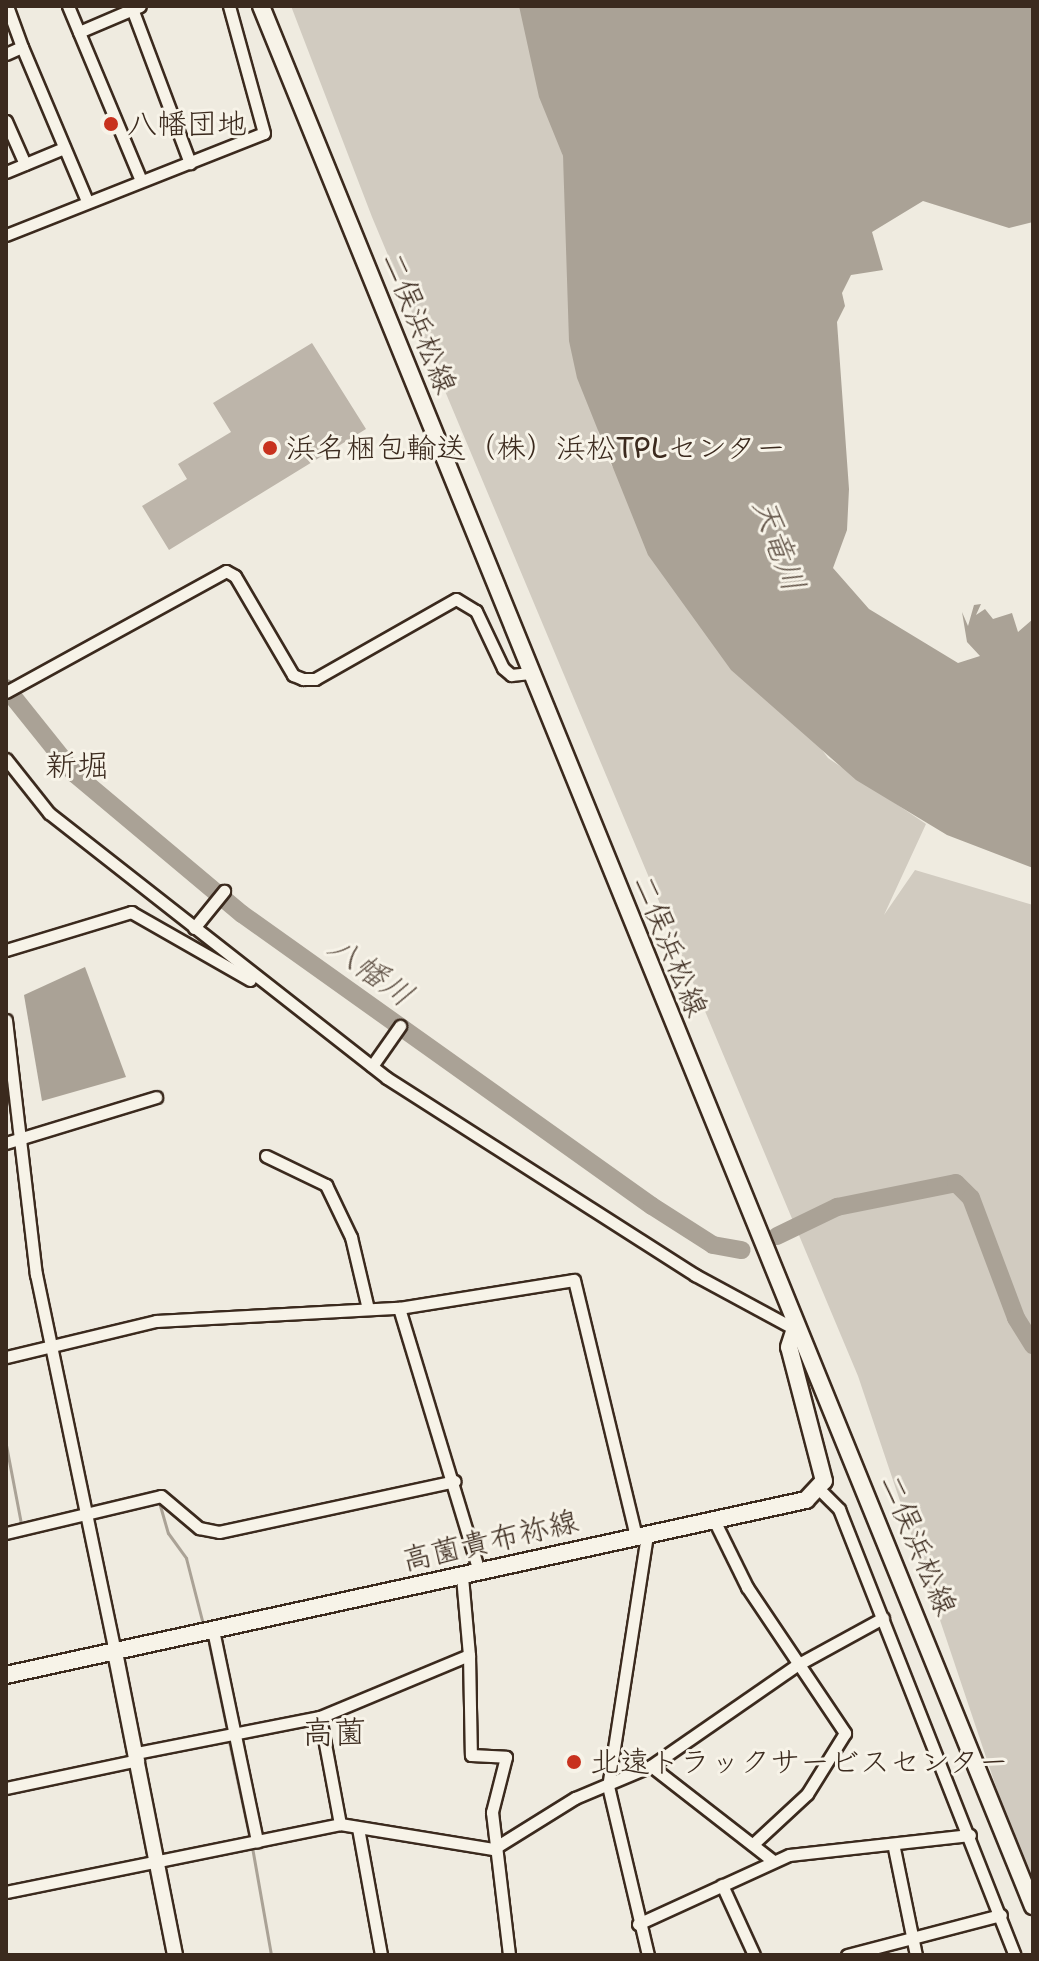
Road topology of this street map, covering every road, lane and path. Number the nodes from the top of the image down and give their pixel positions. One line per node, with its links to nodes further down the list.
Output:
1 (7, 6): 7 (street)
2 (68, 6): 6 (street)
3 (229, 6): 11 (street)
4 (261, 6): 17 (main road, 二俣浜松線)
5 (134, 7): 6 (street); 11 (street)
6 (79, 32): 14 (street)
7 (22, 47): 8 (street); 10 (street)
8 (6, 54)
9 (6, 121): 12 (street)
10 (64, 148): 12 (street); 15 (street)
11 (190, 163): 14 (street)
12 (25, 164): 13 (street)
13 (6, 172)
14 (140, 178): 15 (street)
15 (87, 201): 16 (street)
16 (6, 235)
17 (530, 673): 18 (street); 33 (main road, 二俣浜松線)
18 (6, 692)
19 (6, 759): 21 (street)
20 (224, 891): 21 (street)
21 (194, 928): 23 (street)
22 (6, 950): 23 (street)
23 (276, 993): 26 (street)
24 (6, 1020): 28 (street)
25 (400, 1026): 26 (street)
26 (372, 1066): 33 (street)
27 (156, 1097): 28 (street)
28 (23, 1138): 29 (street); 34 (street)
29 (6, 1143)
30 (266, 1156): 32 (street)
31 (399, 1308): 32 (street); 36 (street); 41 (street)
32 (368, 1309): 34 (street)
33 (795, 1329): 37 (main road); 67 (main road, 二俣浜松線)
34 (53, 1345): 35 (street); 38 (street)
35 (6, 1357)
36 (455, 1481): 38 (street); 42 (street)
37 (820, 1490): 39 (main road, 高薗貴布祢線); 44 (street)
38 (87, 1512): 40 (street); 46 (street)
39 (714, 1520): 41 (main road, 高薗貴布祢線); 48 (street)
40 (6, 1533)
41 (641, 1536): 42 (main road, 高薗貴布祢線); 54 (street)
42 (479, 1572): 43 (main road, 高薗貴布祢線)
43 (462, 1576): 45 (main road, 高薗貴布祢線); 47 (street)
44 (883, 1618): 48 (street); 58 (street)
45 (213, 1630): 46 (main road, 高薗貴布祢線); 51 (street)
46 (115, 1652): 49 (main road, 高薗貴布祢線); 52 (street)
47 (469, 1655): 50 (street); 62 (street)
48 (797, 1665): 53 (street); 60 (street)
49 (6, 1675)
50 (320, 1717): 51 (street); 56 (street)
51 (231, 1734): 52 (street); 59 (street)
52 (137, 1757): 55 (street); 64 (street)
53 (651, 1766): 54 (street); 60 (street)
54 (608, 1786): 62 (street); 69 (street)
55 (6, 1788)
56 (340, 1824): 57 (street); 59 (street)
57 (358, 1828): 62 (street); 72 (street)
58 (970, 1835): 61 (street); 68 (street)
59 (253, 1842): 64 (street)
60 (754, 1843): 63 (street)
61 (894, 1848): 63 (street); 70 (street)
62 (493, 1849): 73 (street)
63 (773, 1861): 65 (street)
64 (158, 1862): 66 (street); 71 (street)
65 (722, 1885): 69 (street); 75 (street)
66 (6, 1892)
67 (1033, 1906)
68 (1001, 1915): 70 (street); 78 (street)
69 (638, 1924): 74 (street)
70 (916, 1936): 76 (street); 77 (street)
71 (175, 1955)
72 (381, 1955)
73 (509, 1955)
74 (648, 1955)
75 (754, 1955)
76 (847, 1955)
77 (916, 1955)
78 (1015, 1955)

